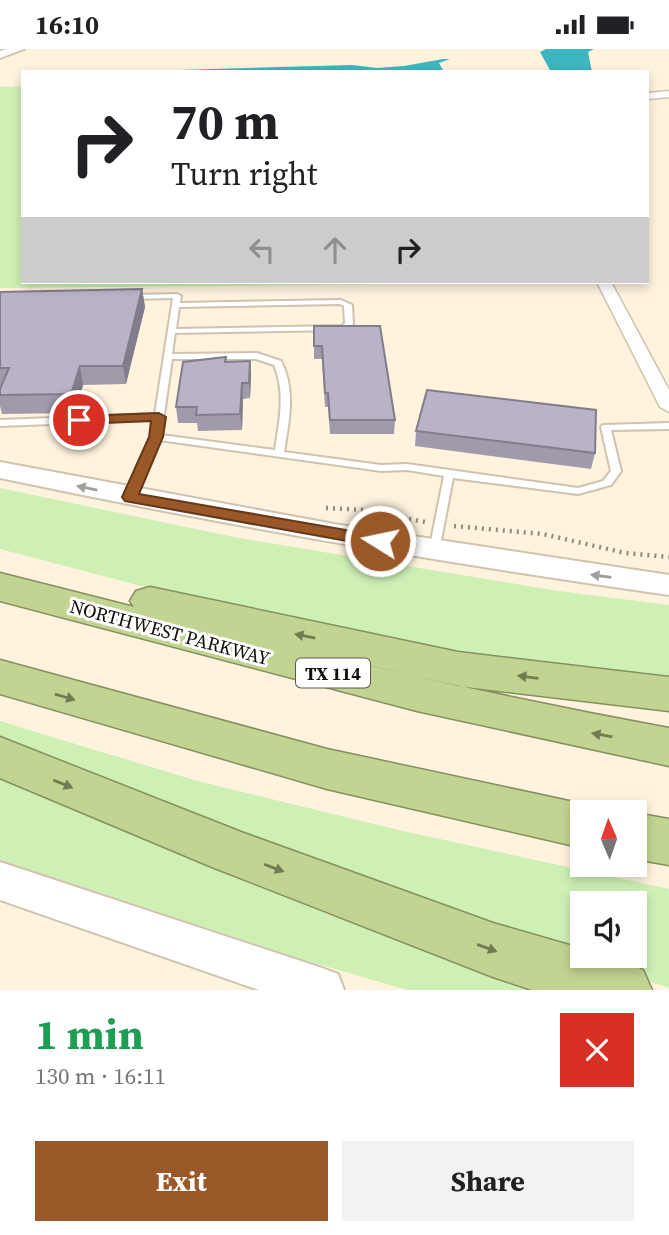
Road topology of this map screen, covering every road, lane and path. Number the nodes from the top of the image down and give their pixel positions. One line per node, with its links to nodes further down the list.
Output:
1 (18, 49): 2 (street)
2 (0, 55)
3 (669, 94): 4 (street)
4 (649, 96)
5 (605, 284): 10 (street)
6 (123, 297): 7 (lane)
7 (176, 305): 8 (lane); 8 (lane)
8 (172, 331): 9 (lane)
9 (168, 357): 11 (lane); 15 (lane)
10 (669, 407)
11 (159, 417): 12 (lane); 14 (lane)
12 (0, 423)
13 (669, 426): 17 (lane)
14 (156, 437): 15 (lane); 18 (lane)
15 (279, 454): 17 (lane)
16 (0, 470): 18 (main road, one-way to 16)
17 (449, 474): 20 (lane)
18 (130, 497): 20 (main road)
19 (318, 508): 20 (path)
20 (436, 537): 21 (path); 22 (main road, one-way to 20)
21 (669, 557)
22 (669, 585)
23 (0, 586): 25 (highway, one-way to 23); 26 (highway, NORTHWEST PARKWAY / TX 114, one-way to 23)
24 (0, 677): 28 (highway, one-way to 28)
25 (669, 694)
26 (669, 747)
27 (0, 757): 33 (highway, one-way to 33)
28 (570, 823)
29 (648, 838): 30 (highway)
30 (669, 842)
31 (0, 881): 32 (main road)
32 (322, 990)
33 (623, 990)

